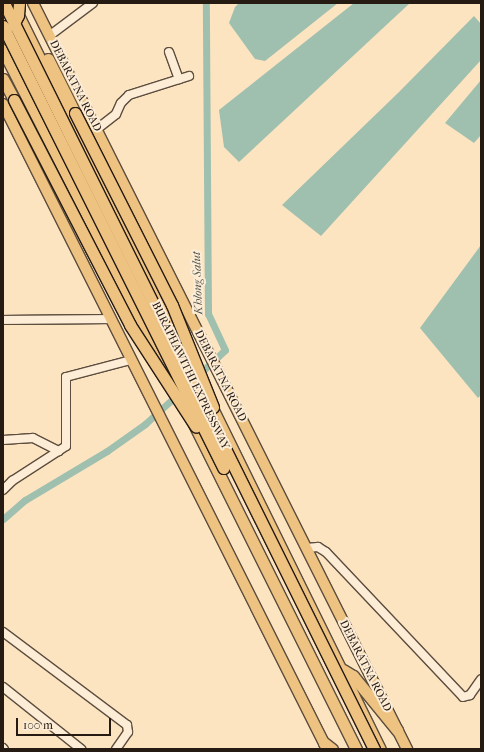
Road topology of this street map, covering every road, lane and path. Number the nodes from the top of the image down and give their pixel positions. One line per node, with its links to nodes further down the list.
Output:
1 (4, 3): 21 (highway, BURAPHAWITHI EXPRESSWAY, bridge)
2 (12, 3): 25 (highway, DEBARATNA ROAD)
3 (19, 3): 7 (highway, bridge); 21 (highway, bridge)
4 (33, 3): 8 (main road, DEBARATNA ROAD)
5 (93, 3): 8 (street)
6 (3, 26): 21 (highway, BURAPHAWITHI EXPRESSWAY, bridge)
7 (3, 30)
8 (49, 36): 15 (main road, DEBARATNA ROAD)
9 (3, 50): 32 (highway)
10 (169, 52): 13 (street)
11 (189, 76): 13 (street)
12 (3, 79): 21 (highway, bridge)
13 (179, 79): 15 (street)
14 (3, 104): 16 (main road)
15 (97, 129): 23 (main road, DEBARATNA ROAD)
16 (110, 319): 17 (street); 18 (main road)
17 (3, 320)
18 (131, 360): 20 (street); 29 (main road)
19 (3, 440): 20 (street)
20 (59, 451): 22 (street)
21 (228, 465): 33 (highway, BURAPHAWITHI EXPRESSWAY); 34 (highway, BURAPHAWITHI EXPRESSWAY, bridge)
22 (3, 490)
23 (306, 548): 26 (street); 28 (main road, DEBARATNA ROAD)
24 (3, 632): 31 (street)
25 (341, 668): 28 (highway); 35 (highway, DEBARATNA ROAD)
26 (481, 679)
27 (3, 687): 30 (street)
28 (397, 730): 36 (main road, DEBARATNA ROAD)
29 (328, 747)
30 (81, 749)
31 (116, 749)
32 (356, 749)
33 (362, 749)
34 (374, 749)
35 (380, 749)
36 (407, 749)

